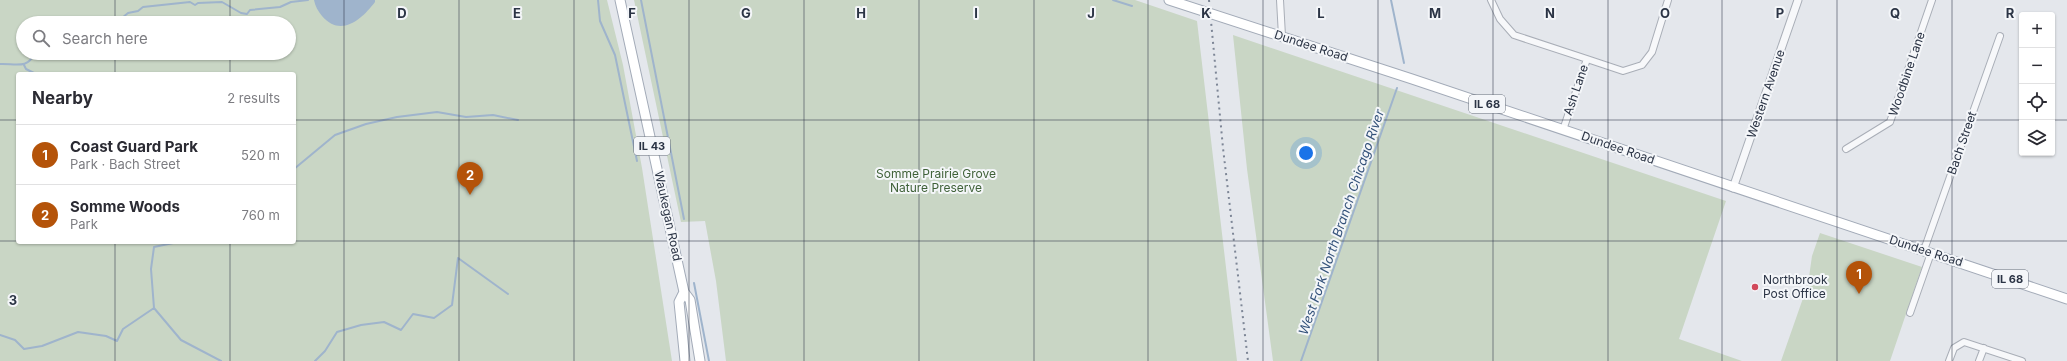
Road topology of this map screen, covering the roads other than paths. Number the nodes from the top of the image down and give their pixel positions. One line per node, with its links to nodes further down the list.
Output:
1 (620, 0): 15 (main road, Waukegan Road / IL 43)
2 (1169, 0): 8 (main road, Dundee Road / IL 68)
3 (1280, 0): 8 (street)
4 (1491, 0): 10 (street)
5 (1668, 0): 10 (street, Ash Lane)
6 (1798, 0): 13 (street, Western Avenue)
7 (1932, 0): 12 (street, Woodbine Lane)
8 (1282, 36): 11 (main road, Dundee Road / IL 68)
9 (2000, 36): 14 (street, Bach Street)
10 (1586, 59): 11 (street, Ash Lane)
11 (1563, 130): 13 (main road, Dundee Road / IL 68)
12 (1846, 149)
13 (1734, 188): 14 (main road, Dundee Road / IL 68)
14 (1928, 251): 16 (main road, Dundee Road / IL 68); 17 (street, Bach Street)
15 (684, 292): 19 (main road, Waukegan Road / IL 43); 20 (main road, Waukegan Road / IL 43)
16 (2067, 298)
17 (1910, 313)
18 (1984, 348): 21 (street); 22 (street); 23 (street)
19 (685, 361)
20 (700, 361)
21 (1949, 361)
22 (1979, 361)
23 (2022, 361)

